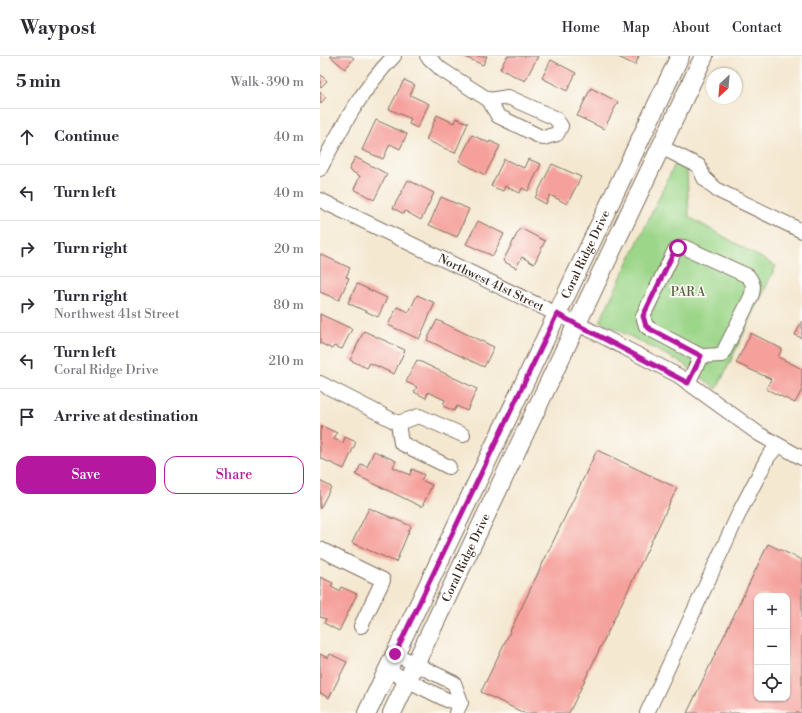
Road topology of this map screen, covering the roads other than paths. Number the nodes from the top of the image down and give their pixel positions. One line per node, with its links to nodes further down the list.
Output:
1 (394, 56): 7 (street)
2 (427, 56): 5 (street)
3 (680, 56): 10 (main road, Coral Ridge Drive)
4 (704, 56): 6 (main road, Coral Ridge Drive)
5 (489, 100)
6 (661, 147): 9 (street); 11 (main road, Coral Ridge Drive)
7 (320, 169)
8 (320, 200): 10 (street, Northwest 41st Street)
9 (802, 231)
10 (557, 314): 11 (street, Northwest 41st Street); 22 (main road, Coral Ridge Drive)
11 (577, 324): 14 (street, Northwest 41st Street); 23 (main road, Coral Ridge Drive)
12 (701, 356): 12 (street); 14 (street)
13 (320, 383): 15 (street)
14 (688, 383): 17 (street, Northwest 41st Street)
15 (398, 423): 16 (street); 19 (street)
16 (463, 435)
17 (778, 445): 18 (street, Northwest 41st Street); 29 (street)
18 (802, 458)
19 (449, 467)
20 (320, 549): 21 (street)
21 (361, 626)
22 (395, 654): 23 (street); 24 (main road, Coral Ridge Drive)
23 (416, 664): 25 (main road, Coral Ridge Drive); 26 (street)
24 (387, 670): 25 (street); 27 (main road, Coral Ridge Drive)
25 (408, 680): 26 (street); 28 (main road, Coral Ridge Drive)
26 (458, 708)
27 (367, 713)
28 (392, 713)
29 (647, 713)

